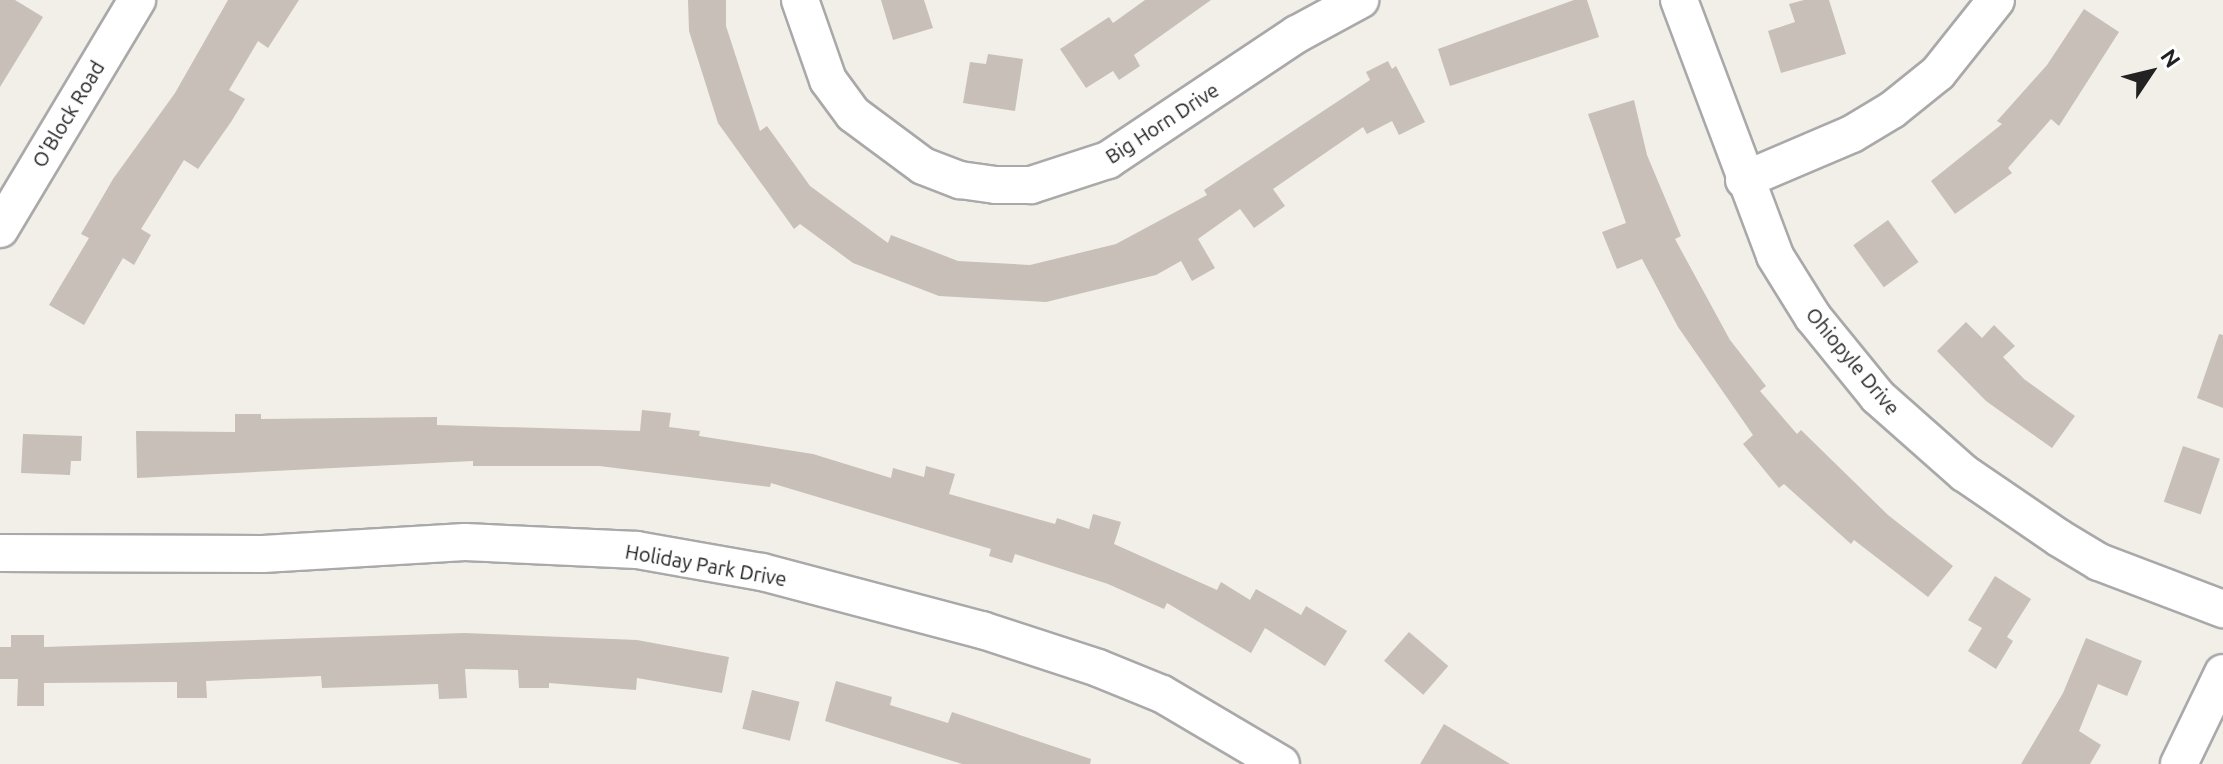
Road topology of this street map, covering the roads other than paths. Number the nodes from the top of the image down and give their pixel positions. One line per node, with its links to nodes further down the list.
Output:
1 (137, 0): 7 (street, O'Block Road)
2 (800, 0): 3 (street, Big Horn Drive)
3 (1360, 0)
4 (1679, 0): 6 (street, Ohiopyle Drive)
5 (1996, 0): 6 (street)
6 (1744, 180): 9 (street, Ohiopyle Drive)
7 (0, 229)
8 (0, 553): 11 (street, Holiday Park Drive)
9 (2223, 609)
10 (2223, 673): 12 (street)
11 (1281, 764)
12 (2179, 764)

